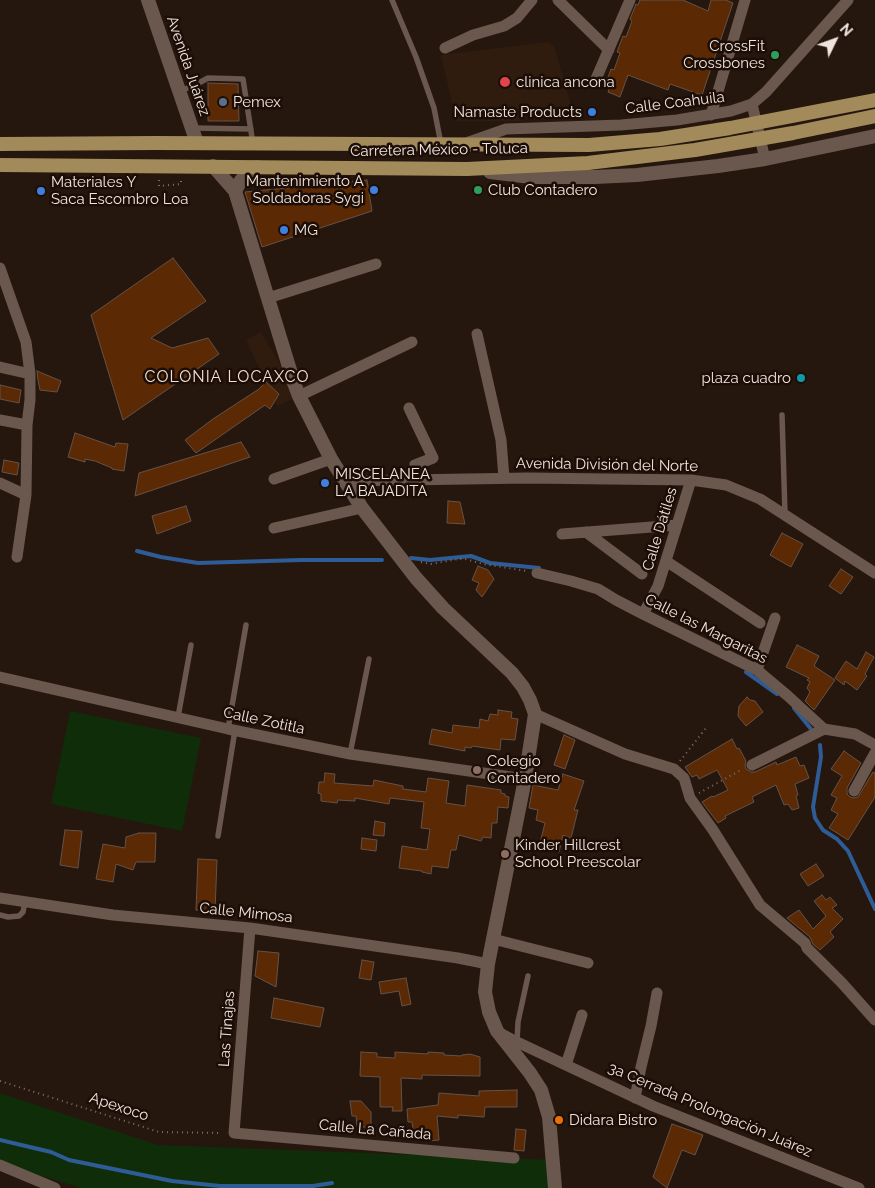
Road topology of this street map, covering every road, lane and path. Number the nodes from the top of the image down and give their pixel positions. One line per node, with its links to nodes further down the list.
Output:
1 (148, 0): 11 (street, Avenida Juárez)
2 (392, 0): 22 (lane)
3 (532, 0): 8 (street)
4 (558, 0): 9 (street)
5 (630, 0): 9 (street)
6 (745, 0): 14 (street)
7 (848, 0): 13 (street, Calle Coahuila)
8 (446, 48)
9 (609, 50): 10 (street)
10 (596, 80)
11 (180, 91): 16 (street, Avenida Juárez); 17 (lane)
12 (875, 100): 23 (main road, Carretera México - Toluca)
13 (753, 108): 14 (street, Calle Coahuila); 24 (street)
14 (710, 115): 23 (street, Calle Coahuila)
15 (875, 116): 28 (main road, Carretera México - Toluca)
16 (192, 128): 17 (lane); 19 (street, Avenida Juárez)
17 (251, 129): 21 (lane)
18 (875, 136): 24 (street)
19 (198, 143): 20 (main road, Carretera México - Toluca); 21 (main road, Carretera México - Toluca)
20 (0, 144)
21 (253, 144): 22 (main road, Carretera México - Toluca)
22 (441, 145): 23 (main road, Carretera México - Toluca)
23 (462, 145)
24 (765, 155): 28 (street)
25 (0, 165): 26 (main road, Carretera México - Toluca)
26 (213, 166): 27 (main road, Carretera México - Toluca); 31 (street)
27 (257, 167): 28 (main road, Carretera México - Toluca); 31 (street)
28 (467, 169)
29 (182, 184): 30 (path)
30 (159, 186)
31 (235, 191): 34 (street)
32 (376, 264): 34 (street)
33 (0, 271): 38 (street)
34 (268, 298): 39 (street)
35 (477, 334): 45 (street)
36 (412, 342): 39 (street)
37 (0, 367): 38 (street)
38 (30, 374): 43 (street)
39 (303, 394): 44 (street)
40 (409, 408): 47 (street)
41 (782, 415): 53 (lane)
42 (0, 420): 43 (street)
43 (27, 424): 51 (street)
44 (331, 459): 46 (street); 49 (street)
45 (504, 478): 47 (street, Avenida División del Norte); 48 (street, Avenida División del Norte)
46 (274, 479)
47 (419, 480): 49 (street, Avenida División del Norte)
48 (691, 480): 53 (street, Avenida División del Norte); 54 (street, Calle Dátiles)
49 (344, 481): 52 (street)
50 (0, 483): 51 (street)
51 (26, 495): 58 (street)
52 (362, 508): 55 (street); 72 (street)
53 (785, 514): 61 (street, Avenida División del Norte)
54 (677, 525): 56 (street); 59 (street, Calle Dátiles)
55 (274, 528)
56 (586, 532): 57 (street); 63 (street)
57 (562, 534)
58 (17, 557)
59 (666, 561): 64 (street, Calle Dátiles); 66 (street)
60 (432, 564): 62 (path)
61 (875, 572)
62 (537, 573): 64 (street, Calle las Margaritas)
63 (642, 574)
64 (643, 614): 70 (street, Calle las Margaritas)
65 (776, 618): 70 (street)
66 (760, 623)
67 (246, 624): 75 (lane)
68 (191, 646): 73 (lane)
69 (369, 659): 79 (lane)
70 (757, 670): 76 (street, Calle las Margaritas)
71 (0, 677): 73 (street, Calle Zotitla)
72 (535, 714): 81 (street); 82 (street)
73 (178, 717): 75 (street, Calle Zotitla)
74 (706, 728): 81 (path)
75 (232, 729): 79 (street, Calle Zotitla); 85 (lane)
76 (824, 729): 77 (street); 80 (street)
77 (875, 744)
78 (875, 753): 83 (street)
79 (350, 754): 82 (street, Calle Zotitla)
80 (752, 765): 84 (path)
81 (674, 769): 84 (street)
82 (525, 779): 90 (street)
83 (854, 791)
84 (690, 798): 96 (street)
85 (218, 836)
86 (0, 898): 87 (street, Calle Mimosa)
87 (25, 902): 88 (lane); 89 (street, Calle Mimosa)
88 (0, 915)
89 (250, 928): 92 (street, Calle Mimosa); 102 (street, Las Tinajas)
90 (493, 939): 91 (street); 92 (street)
91 (588, 963)
92 (488, 964): 97 (street)
93 (528, 976): 98 (lane)
94 (657, 993): 101 (street)
95 (582, 1015): 99 (street)
96 (875, 1020)
97 (497, 1031): 98 (street, 3a Cerrada Prolongación Juárez); 106 (street)
98 (517, 1042): 99 (street, 3a Cerrada Prolongación Juárez)
99 (566, 1065): 101 (street, 3a Cerrada Prolongación Juárez)
100 (0, 1081): 102 (path, Apexoco)
101 (635, 1098): 107 (street, 3a Cerrada Prolongación Juárez)
102 (234, 1133): 103 (street, Calle La Cañada)
103 (514, 1158)
104 (0, 1165): 105 (street)
105 (56, 1188)
106 (555, 1188)
107 (859, 1188)

